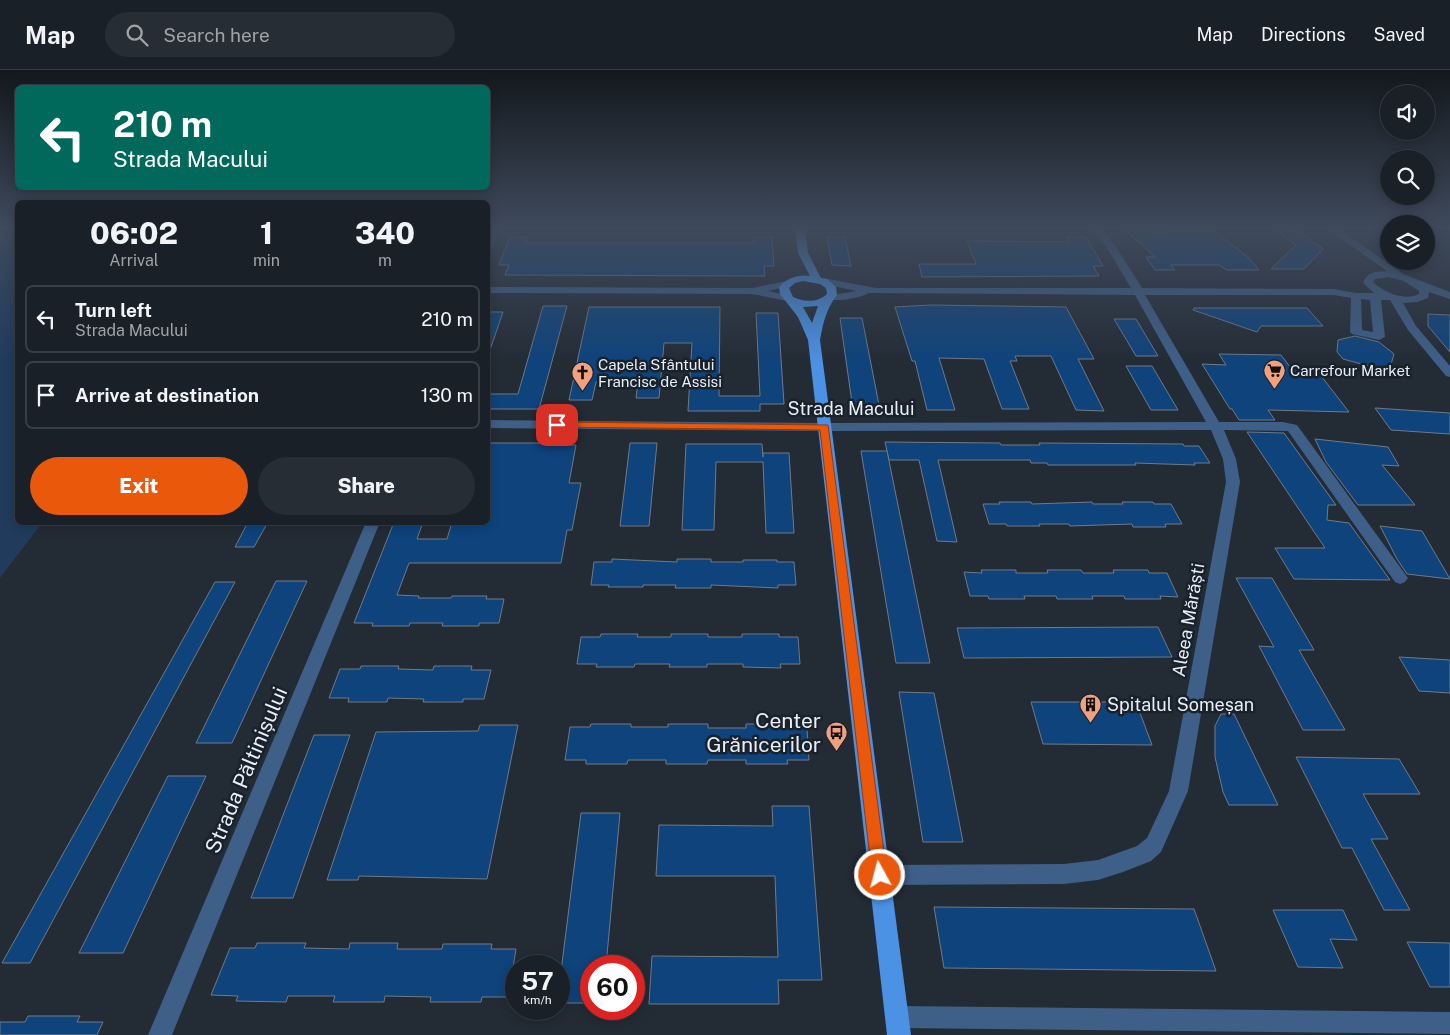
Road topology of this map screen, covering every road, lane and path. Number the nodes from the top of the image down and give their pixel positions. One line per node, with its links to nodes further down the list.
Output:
1 (796, 273): 9 (main road)
2 (816, 273): 8 (main road)
3 (1126, 273): 14 (street, Aleea Mărăști)
4 (1369, 273): 7 (street)
5 (1396, 273): 6 (street)
6 (1404, 278): 7 (street); 10 (street)
7 (1372, 279): 15 (street); 19 (street)
8 (820, 280): 9 (main road); 13 (street); 22 (main road)
9 (788, 283): 12 (street); 21 (main road)
10 (1416, 284): 17 (street); 20 (street)
11 (490, 290): 12 (street)
12 (753, 291): 21 (street)
13 (876, 291): 14 (street); 22 (street)
14 (1137, 291): 15 (street); 27 (street, Aleea Mărăști)
15 (1334, 292): 16 (street)
16 (1356, 296): 18 (street); 18 (street)
17 (1450, 296)
18 (1375, 297): 19 (street)
19 (1394, 297): 20 (street); 25 (street)
20 (1416, 299): 23 (street)
21 (790, 300): 22 (main road); 24 (main road)
22 (828, 300): 24 (main road)
23 (1450, 302)
24 (814, 340): 28 (main road)
25 (1450, 373)
26 (490, 424): 28 (street, Strada Macului)
27 (1215, 426): 28 (street, Strada Macului); 30 (street, Strada Macului); 31 (street, Aleea Mărăști)
28 (825, 427): 31 (main road)
29 (372, 525): 34 (street, Strada Păltinișului)
30 (1400, 578)
31 (880, 875): 33 (main road)
32 (1450, 1023): 33 (street)
33 (898, 1026)
34 (160, 1035)

